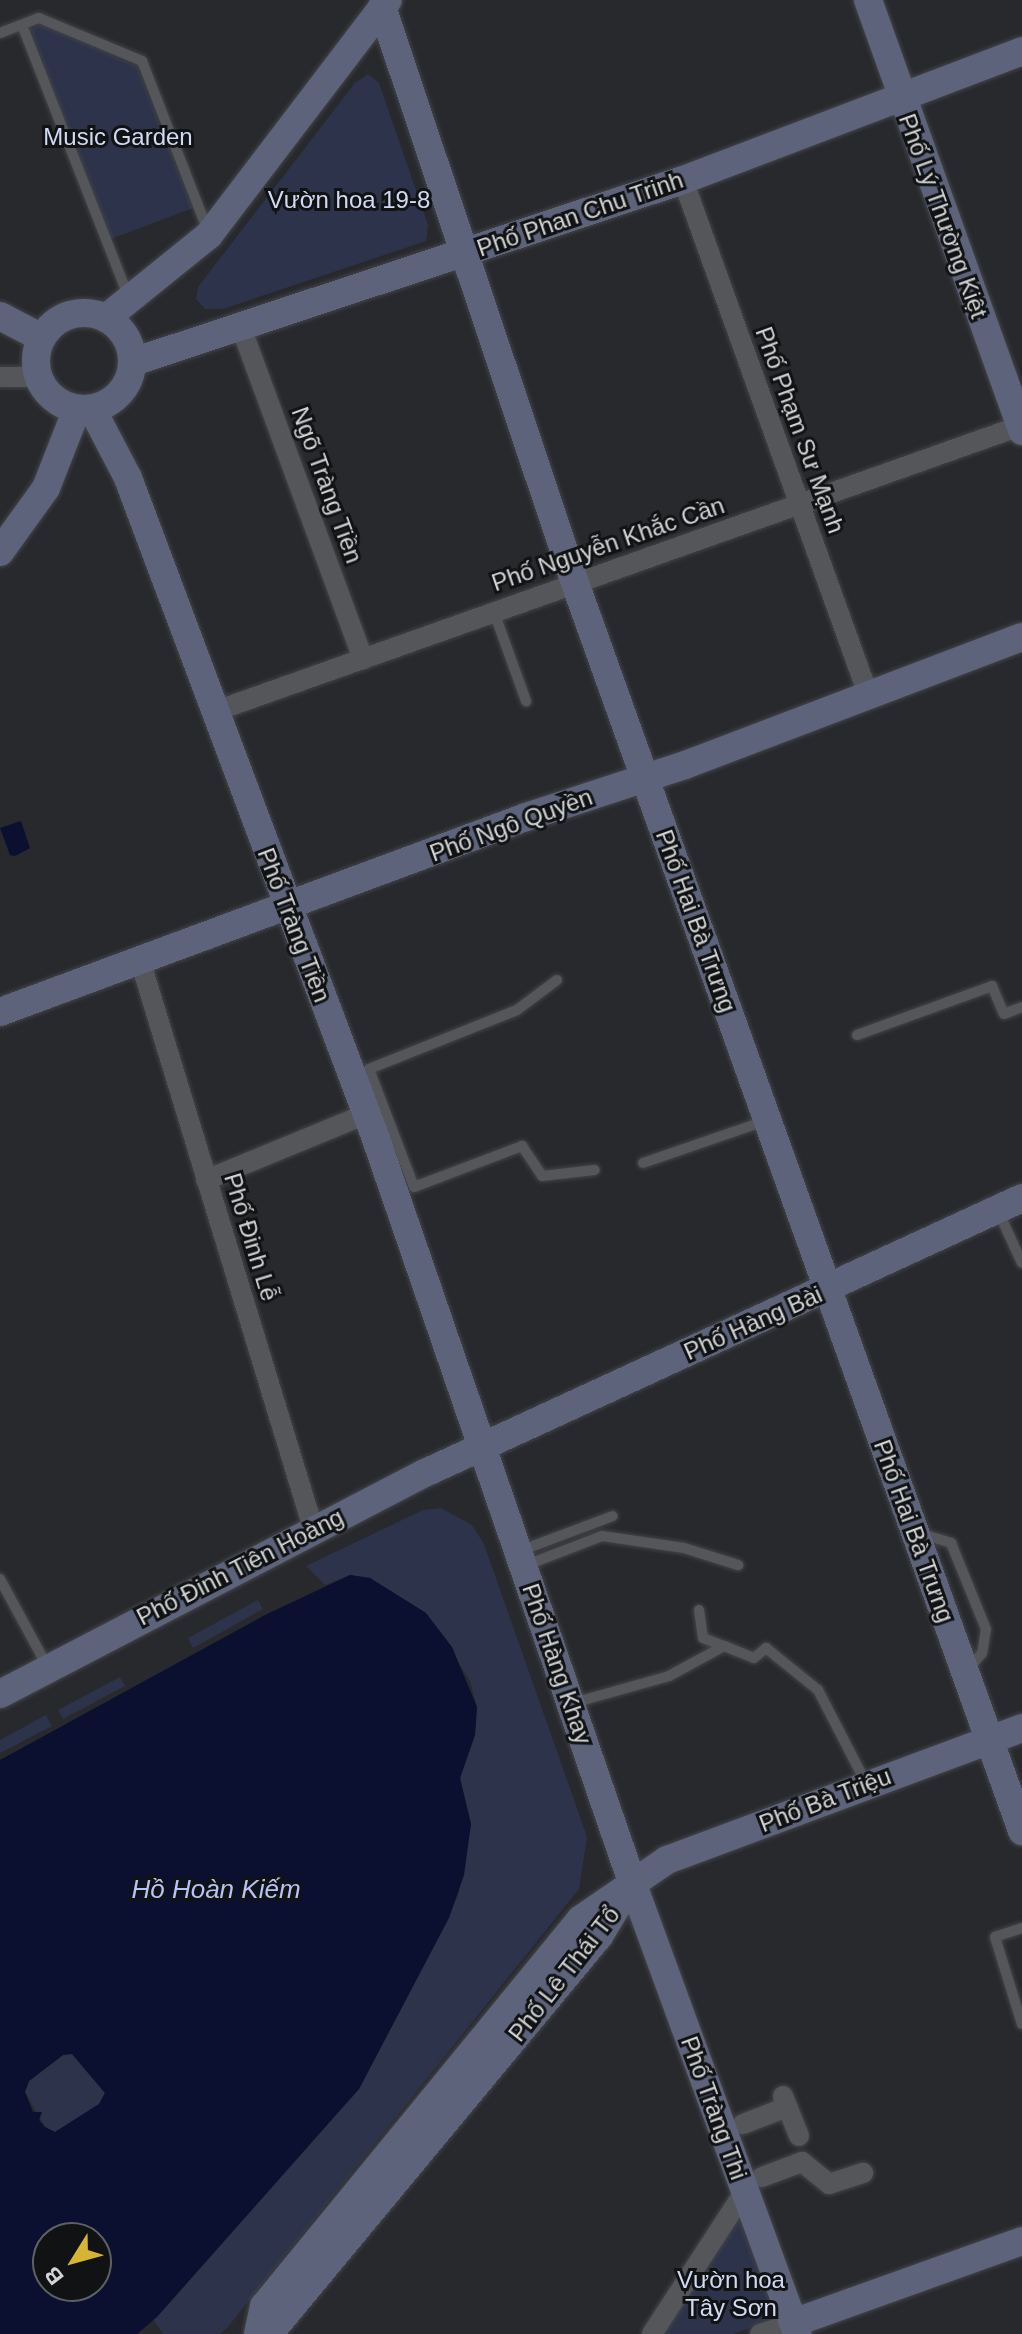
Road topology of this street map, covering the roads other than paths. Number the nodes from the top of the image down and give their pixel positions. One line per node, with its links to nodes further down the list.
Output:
1 (868, 0): 6 (main road, Phố Lý Thường Kiệt)
2 (384, 2): 8 (main road); 9 (main road, Phố Hai Bà Trưng)
3 (22, 25): 4 (lane); 8 (lane); 10 (lane)
4 (0, 33)
5 (1022, 51): 6 (main road, Phố Phan Chu Trinh)
6 (900, 97): 7 (main road, Phố Phan Chu Trinh); 19 (main road, Phố Lý Thường Kiệt)
7 (683, 180): 9 (main road, Phố Phan Chu Trinh); 20 (street, Phố Phạm Sư Mạnh)
8 (209, 235): 10 (main road)
9 (462, 255): 13 (main road, Phố Phan Chu Trinh); 22 (main road, Phố Hai Bà Trưng)
10 (130, 301): 12 (main road)
11 (0, 316): 15 (main road)
12 (106, 318): 15 (main road); 16 (main road)
13 (242, 330): 16 (main road, Phố Phan Chu Trinh); 25 (street, Ngõ Tràng Tiền)
14 (0, 332): 15 (main road)
15 (38, 355): 17 (street); 18 (main road)
16 (133, 362): 18 (main road)
17 (0, 377)
18 (84, 409): 21 (main road); 28 (main road, Phố Tràng Tiền)
19 (1021, 428): 20 (street, Phố Nguyễn Khắc Cần)
20 (799, 504): 22 (street, Phố Nguyễn Khắc Cần); 26 (street, Phố Phạm Sư Mạnh)
21 (0, 552)
22 (575, 583): 23 (street, Phố Nguyễn Khắc Cần); 29 (main road, Phố Hai Bà Trưng)
23 (494, 612): 25 (street, Phố Nguyễn Khắc Cần); 27 (lane)
24 (1022, 637): 26 (main road, Phố Ngô Quyền)
25 (363, 659): 28 (street, Phố Nguyễn Khắc Cần)
26 (869, 697): 29 (main road, Phố Ngô Quyền)
27 (526, 701)
28 (213, 712): 30 (main road, Phố Tràng Tiền)
29 (645, 778): 30 (main road, Phố Ngô Quyền); 37 (main road, Phố Hai Bà Trưng)
30 (287, 907): 31 (main road, Phố Ngô Quyền); 36 (main road, Phố Tràng Tiền)
31 (140, 960): 34 (main road, Phố Ngô Quyền); 40 (street, Phố Đinh Lễ)
32 (557, 980): 39 (lane)
33 (1022, 1007): 35 (lane)
34 (0, 1012)
35 (857, 1035)
36 (366, 1114): 40 (street); 44 (main road, Phố Tràng Tiền)
37 (767, 1120): 38 (lane); 43 (main road, Phố Hai Bà Trưng)
38 (643, 1163)
39 (595, 1170)
40 (206, 1180): 46 (street, Phố Đinh Lễ)
41 (1010, 1204): 42 (lane); 43 (main road, Phố Hàng Bài)
42 (1022, 1263)
43 (827, 1289): 44 (main road, Phố Hàng Bài); 57 (main road, Phố Hai Bà Trưng)
44 (483, 1446): 46 (main road, Phố Đinh Tiên Hoàng); 55 (main road, Phố Hàng Khay)
45 (613, 1516): 47 (lane)
46 (313, 1528): 53 (main road, Phố Đinh Tiên Hoàng)
47 (533, 1546)
48 (537, 1561): 49 (lane)
49 (738, 1565)
50 (0, 1579): 53 (lane)
51 (699, 1610): 52 (lane)
52 (724, 1646): 55 (lane); 58 (lane)
53 (48, 1668): 54 (main road, Phố Đinh Tiên Hoàng)
54 (0, 1694)
55 (571, 1704): 60 (main road, Phố Hàng Khay)
56 (1022, 1728): 57 (main road, Phố Bà Triệu)
57 (989, 1740): 58 (main road, Phố Bà Triệu); 59 (main road, Phố Hai Bà Trưng)
58 (866, 1783): 60 (main road, Phố Bà Triệu)
59 (1022, 1831)
60 (632, 1882): 66 (main road, Phố Tràng Thi); 69 (main road, Phố Lê Thái Tổ); 70 (main road, Phố Lê Thái Tổ)
61 (1022, 1928): 62 (lane)
62 (1022, 2024)
63 (743, 2124): 64 (street)
64 (799, 2136)
65 (863, 2173): 66 (street)
66 (754, 2184): 68 (main road, Phố Tràng Thi); 71 (street)
67 (1022, 2241): 68 (main road)
68 (795, 2328): 72 (street)
69 (258, 2334)
70 (269, 2334)
71 (652, 2334)
72 (760, 2334)

